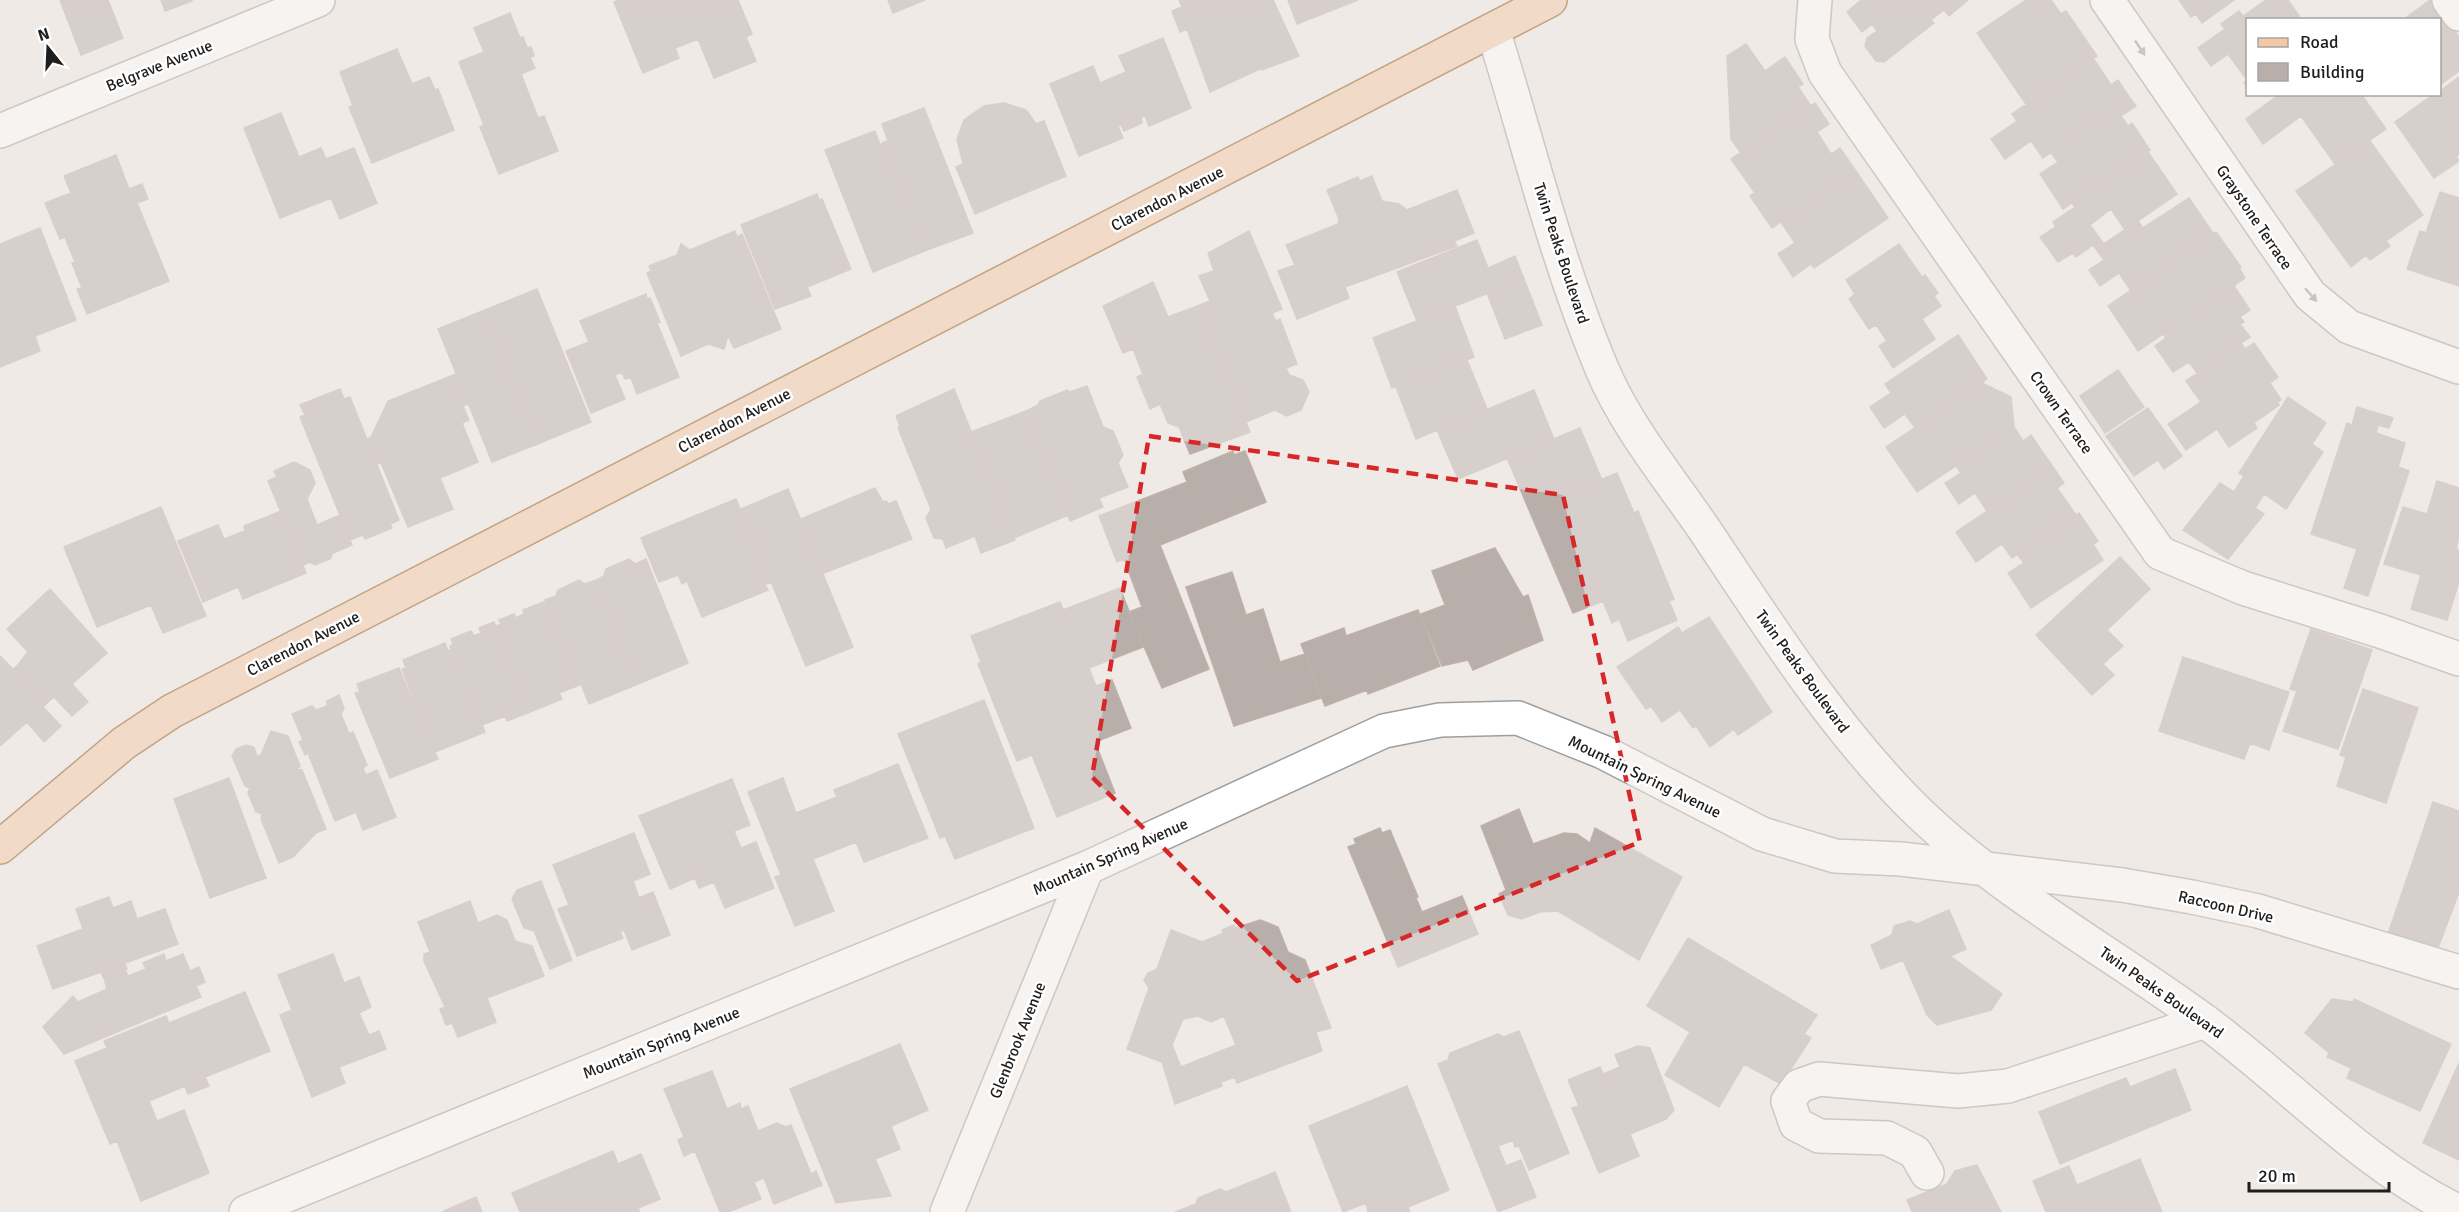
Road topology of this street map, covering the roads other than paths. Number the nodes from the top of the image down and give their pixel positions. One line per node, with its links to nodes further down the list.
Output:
1 (318, 0): 8 (street, Belgrave Avenue)
2 (1550, 0): 7 (main road)
3 (1815, 0): 10 (street, Crown Terrace)
4 (2107, 0): 9 (street, Graystone Terrace, one-way to 9)
5 (2449, 0): 6 (street)
6 (2459, 14)
7 (1493, 30): 11 (main road, Clarendon Avenue); 13 (street, Twin Peaks Boulevard)
8 (0, 131)
9 (2459, 367)
10 (2459, 659)
11 (0, 847)
12 (1087, 868): 13 (street, Mountain Spring Avenue); 17 (street, Mountain Spring Avenue); 18 (street, Glenbrook Avenue)
13 (1986, 870): 14 (street, Raccoon Drive); 15 (street, Twin Peaks Boulevard)
14 (2459, 972)
15 (2205, 1021): 16 (street); 19 (street, Twin Peaks Boulevard)
16 (1927, 1173)
17 (246, 1212)
18 (947, 1212)
19 (2459, 1212)

